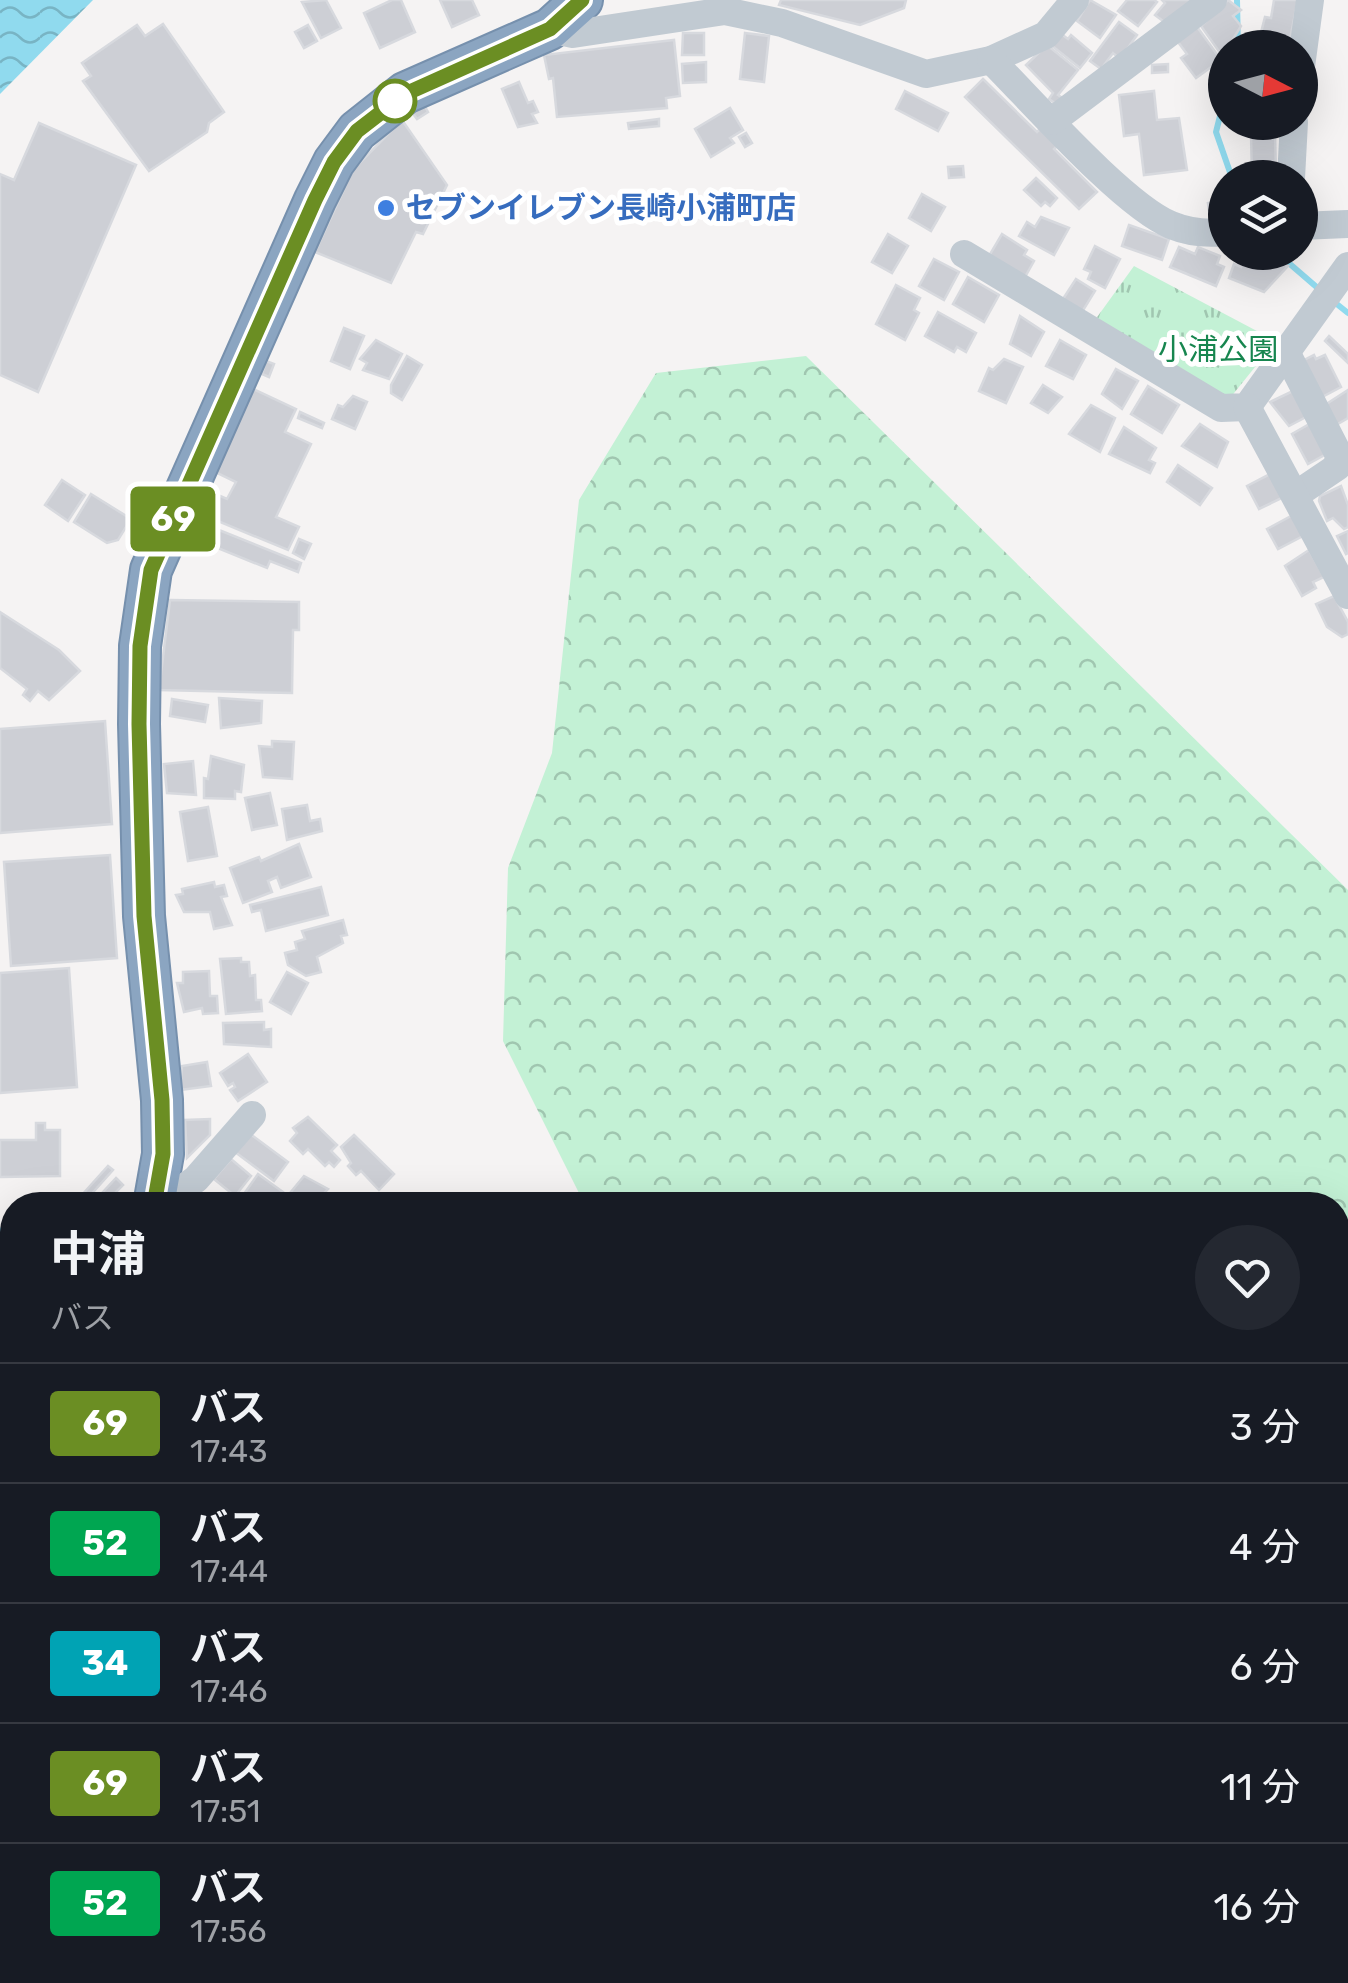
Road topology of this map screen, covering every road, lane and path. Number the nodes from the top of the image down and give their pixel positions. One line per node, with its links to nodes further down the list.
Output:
1 (582, 0): 5 (highway)
2 (1075, 0): 7 (street)
3 (1213, 0): 8 (street)
4 (1310, 0): 6 (street)
5 (550, 29): 7 (street); 21 (highway)
6 (1306, 30)
7 (991, 60): 8 (street)
8 (1052, 121): 12 (street)
9 (1348, 224): 10 (street)
10 (1318, 225)
11 (1318, 232): 14 (street)
12 (1208, 234)
13 (964, 254): 17 (street)
14 (1348, 254)
15 (1348, 266): 16 (street)
16 (1286, 352): 17 (street); 18 (street)
17 (1248, 407): 18 (street)
18 (1297, 494): 19 (street)
19 (1348, 595)
20 (252, 1115): 22 (street)
21 (159, 1192)
22 (177, 1192)

